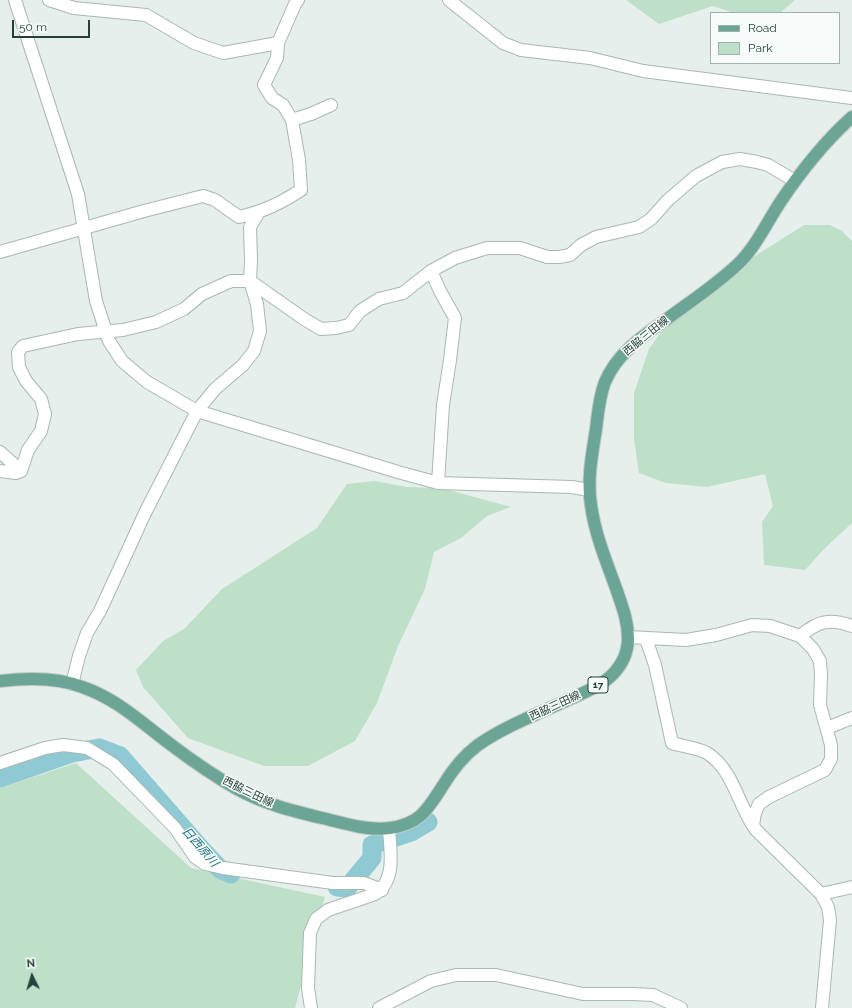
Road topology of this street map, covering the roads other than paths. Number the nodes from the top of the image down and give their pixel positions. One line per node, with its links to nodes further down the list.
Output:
1 (15, 0): 12 (street)
2 (49, 0): 5 (street)
3 (298, 0): 5 (street)
4 (448, 0): 6 (street)
5 (278, 42): 9 (street)
6 (852, 98)
7 (331, 105): 9 (street)
8 (852, 117): 10 (main road, 西脇三田線 / 17)
9 (292, 120): 11 (street)
10 (795, 181): 14 (street); 22 (main road, 西脇三田線 / 17)
11 (259, 212): 12 (street); 15 (street)
12 (85, 228): 13 (street); 16 (street)
13 (0, 252)
14 (431, 270): 15 (street); 21 (street)
15 (250, 281): 16 (street); 17 (street)
16 (106, 332): 17 (street); 20 (street)
17 (197, 411): 21 (street); 28 (street)
18 (0, 452): 20 (street)
19 (0, 471): 20 (street)
20 (21, 471)
21 (438, 483): 22 (street)
22 (590, 490): 25 (main road, 西脇三田線 / 17)
23 (852, 626): 24 (street)
24 (800, 636): 26 (street); 30 (street)
25 (628, 637): 26 (street); 33 (main road, 西脇三田線 / 17)
26 (646, 639): 32 (street)
27 (0, 681): 28 (main road, 西脇三田線 / 17)
28 (72, 684): 33 (main road, 西脇三田線 / 17)
29 (852, 718): 30 (street)
30 (827, 728): 32 (street)
31 (0, 763): 35 (street)
32 (753, 825): 36 (street)
33 (389, 828): 35 (street)
34 (852, 887): 36 (street)
35 (382, 890): 37 (street)
36 (821, 894): 40 (street)
37 (311, 1008)
38 (379, 1008): 39 (street)
39 (681, 1008)
40 (822, 1008)

